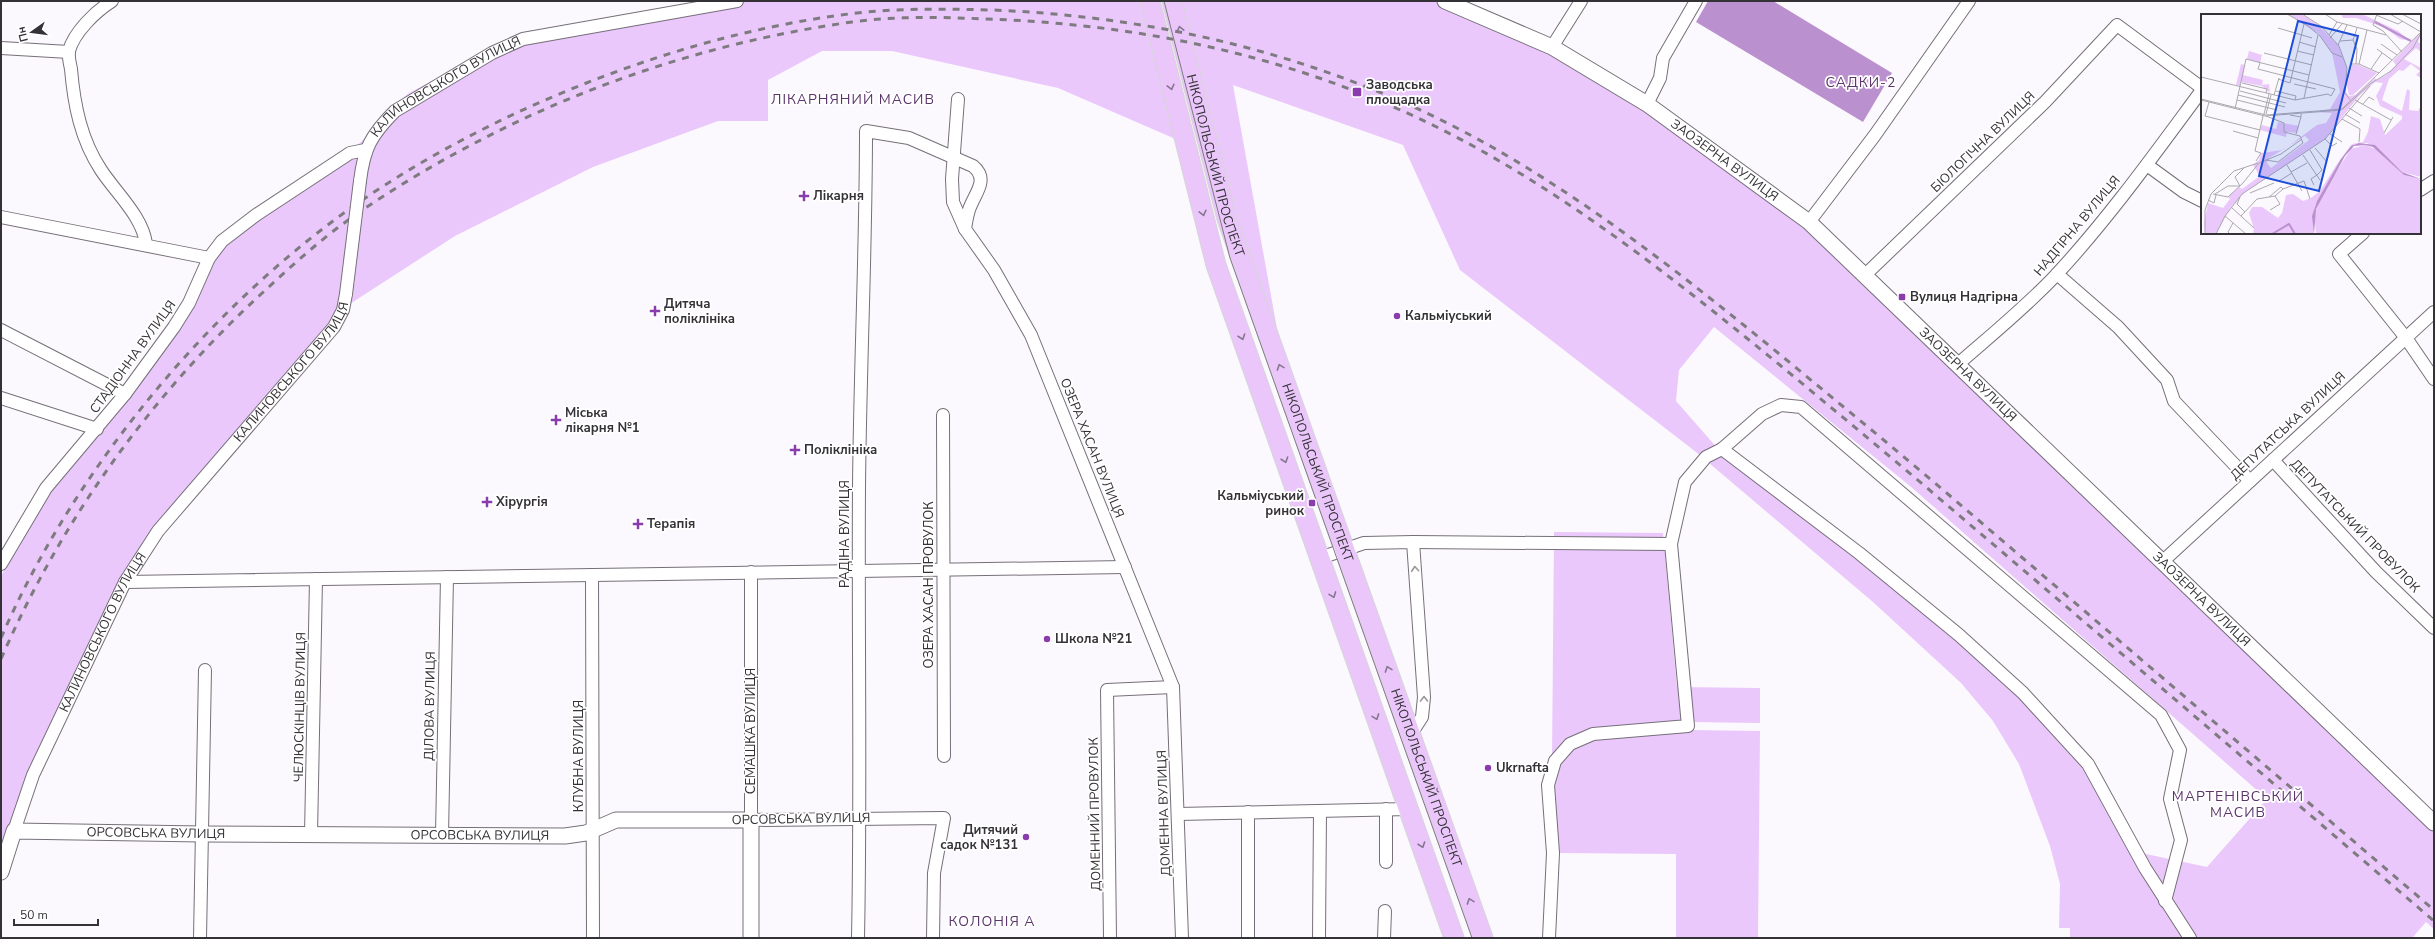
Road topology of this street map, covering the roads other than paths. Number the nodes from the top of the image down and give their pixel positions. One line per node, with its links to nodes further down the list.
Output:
1 (112, 1): 11 (street)
2 (737, 1): 16 (street, КАЛИНОВСЬКОГО ВУЛИЦЯ)
3 (1150, 1): 45 (main road, НІКОПОЛЬСЬКИЙ ПРОСПЕКТ, one-way to 45)
4 (1172, 1): 44 (main road, НІКОПОЛЬСЬКИЙ ПРОСПЕКТ, one-way to 4)
5 (1445, 1): 9 (street, ЗАОЗЕРНА ВУЛИЦЯ)
6 (1581, 1): 9 (street)
7 (1696, 1): 15 (street)
8 (1969, 1): 23 (street)
9 (1552, 47): 15 (street, ЗАОЗЕРНА ВУЛИЦЯ)
10 (1, 48): 11 (street)
11 (69, 52): 26 (street)
12 (2201, 88): 29 (street, БІОЛОГІЧНА ВУЛИЦЯ)
13 (2201, 90): 18 (street, НАДГІРНА ВУЛИЦЯ)
14 (958, 99): 17 (street, ОЗЕРА ХАСАН ВУЛИЦЯ)
15 (1647, 104): 23 (street, ЗАОЗЕРНА ВУЛИЦЯ)
16 (365, 150): 27 (street, СТАДІОННА ВУЛИЦЯ); 55 (street, КАЛИНОВСЬКОГО ВУЛИЦЯ, bridge)
17 (953, 159): 24 (street, ОЗЕРА ХАСАН ВУЛИЦЯ); 24 (street); 50 (street, РАДІНА ВУЛИЦЯ)
18 (2147, 165): 21 (street); 28 (street, НАДГІРНА ВУЛИЦЯ)
19 (2434, 181): 20 (street)
20 (2421, 189)
21 (2201, 200)
22 (1, 216): 26 (street)
23 (1808, 222): 29 (street, ЗАОЗЕРНА ВУЛИЦЯ)
24 (965, 229): 48 (street, ОЗЕРА ХАСАН ВУЛИЦЯ)
25 (2362, 234): 32 (street)
26 (146, 244): 27 (street)
27 (209, 258): 35 (street, СТАДІОННА ВУЛИЦЯ)
28 (2057, 274): 33 (street, НАДГІРНА ВУЛИЦЯ); 41 (street)
29 (1864, 276): 33 (street, ЗАОЗЕРНА ВУЛИЦЯ)
30 (2434, 312): 32 (street, ДЕПУТАТСЬКА ВУЛИЦЯ)
31 (1, 330): 35 (street)
32 (2406, 338): 34 (street); 40 (street, ДЕПУТАТСЬКА ВУЛИЦЯ)
33 (1957, 365): 46 (street, ЗАОЗЕРНА ВУЛИЦЯ)
34 (2434, 379)
35 (125, 394): 38 (street, СТАДІОННА ВУЛИЦЯ)
36 (1, 398): 38 (street)
37 (943, 415): 49 (street, ОЗЕРА ХАСАН ПРОВУЛОК)
38 (97, 429): 47 (street, СТАДІОННА ВУЛИЦЯ)
39 (1722, 449): 43 (street); 77 (street); 77 (street)
40 (2272, 460): 41 (street, ДЕПУТАТСЬКА ВУЛИЦЯ); 56 (street, ДЕПУТАТСЬКИЙ ПРОВУЛОК)
41 (2250, 481): 46 (street, ДЕПУТАТСЬКА ВУЛИЦЯ)
42 (1413, 542): 43 (street); 44 (street); 59 (street, one-way to 42)
43 (1671, 544): 91 (street)
44 (1345, 549): 45 (street); 59 (main road, НІКОПОЛЬСЬКИЙ ПРОСПЕКТ, one-way to 44)
45 (1320, 558): 63 (main road, НІКОПОЛЬСЬКИЙ ПРОСПЕКТ, one-way to 63)
46 (2162, 562): 69 (street, ЗАОЗЕРНА ВУЛИЦЯ)
47 (1, 564)
48 (1125, 567): 49 (street); 58 (street, ОЗЕРА ХАСАН ВУЛИЦЯ)
49 (943, 570): 50 (street); 60 (street, ОЗЕРА ХАСАН ПРОВУЛОК)
50 (859, 571): 51 (street); 67 (street, РАДІНА ВУЛИЦЯ)
51 (751, 572): 52 (street); 68 (street, СЕМАШКА ВУЛИЦЯ)
52 (592, 575): 53 (street); 70 (street, КЛУБНА ВУЛИЦЯ)
53 (447, 577): 54 (street); 74 (street, ДІЛОВА ВУЛИЦЯ)
54 (316, 579): 55 (street); 73 (street, ЧЕЛЮСКІНЦІВ ВУЛИЦЯ)
55 (125, 582): 71 (street, КАЛИНОВСЬКОГО ВУЛИЦЯ)
56 (2434, 628)
57 (205, 670): 72 (street)
58 (1173, 687): 66 (street, ДОМЕННА ВУЛИЦЯ); 84 (street, ДОМЕННИЙ ПРОВУЛОК)
59 (1411, 734): 61 (main road, НІКОПОЛЬСЬКИЙ ПРОСПЕКТ)
60 (944, 756)
61 (1437, 808): 63 (main road); 90 (main road, НІКОПОЛЬСЬКИЙ ПРОСПЕКТ, one-way to 61)
62 (1386, 809): 63 (street); 64 (street); 75 (street)
63 (1409, 809): 89 (main road, НІКОПОЛЬСЬКИЙ ПРОСПЕКТ, one-way to 89)
64 (1320, 810): 65 (street); 87 (street)
65 (1248, 812): 66 (street); 86 (street)
66 (1178, 814): 85 (street, ДОМЕННА ВУЛИЦЯ)
67 (860, 818): 68 (street, ОРСОВСЬКА ВУЛИЦЯ); 82 (street, РАДІНА ВУЛИЦЯ); 83 (street, ОРСОВСЬКА ВУЛИЦЯ)
68 (751, 820): 70 (street, ОРСОВСЬКА ВУЛИЦЯ); 81 (street, СЕМАШКА ВУЛИЦЯ)
69 (2434, 824)
70 (594, 829): 74 (street, ОРСОВСЬКА ВУЛИЦЯ); 80 (street, КЛУБНА ВУЛИЦЯ)
71 (14, 830): 72 (street, ОРСОВСЬКА ВУЛИЦЯ); 76 (street, КАЛИНОВСЬКОГО ВУЛИЦЯ)
72 (202, 834): 73 (street, ОРСОВСЬКА ВУЛИЦЯ); 79 (street)
73 (311, 835): 74 (street, ОРСОВСЬКА ВУЛИЦЯ)
74 (442, 835)
75 (1386, 862)
76 (1, 872)
77 (2165, 901): 92 (street)
78 (1385, 911): 88 (street)
79 (200, 938)
80 (593, 938)
81 (751, 938)
82 (858, 938)
83 (933, 938)
84 (1110, 938)
85 (1182, 938)
86 (1248, 938)
87 (1320, 938)
88 (1384, 938)
89 (1454, 938)
90 (1483, 938)
91 (1548, 938)
92 (2190, 938)

